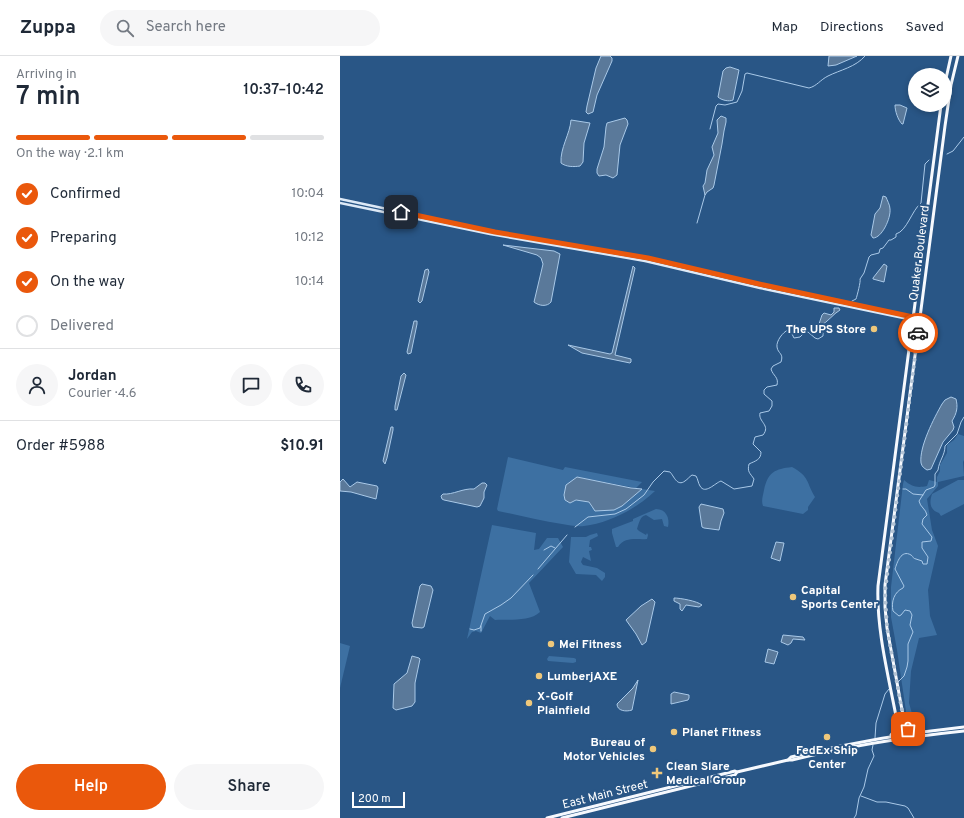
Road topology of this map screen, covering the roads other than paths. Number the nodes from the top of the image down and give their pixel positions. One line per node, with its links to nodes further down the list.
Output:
1 (951, 56): 3 (main road)
2 (958, 56): 8 (main road, Quaker Boulevard)
3 (948, 68)
4 (940, 112): 7 (main road, Quaker Boulevard)
5 (340, 199): 7 (main road)
6 (340, 203): 7 (main road)
7 (913, 319): 8 (main road); 9 (main road, Quaker Boulevard)
8 (920, 320): 10 (main road, Quaker Boulevard)
9 (897, 723): 14 (main road); 15 (main road, Quaker Boulevard)
10 (905, 727): 13 (main road); 16 (main road, Quaker Boulevard)
11 (964, 727): 13 (main road, East Main Street)
12 (964, 731): 16 (main road, East Main Street)
13 (917, 733): 16 (main road, East Main Street)
14 (890, 736): 15 (main road, East Main Street); 17 (main road, East Main Street)
15 (900, 736): 16 (main road, East Main Street); 17 (main road, East Main Street)
16 (906, 736)
17 (878, 740): 18 (main road, East Main Street)
18 (737, 772): 19 (main road, East Main Street); 20 (main road, East Main Street)
19 (547, 818)
20 (562, 818)

